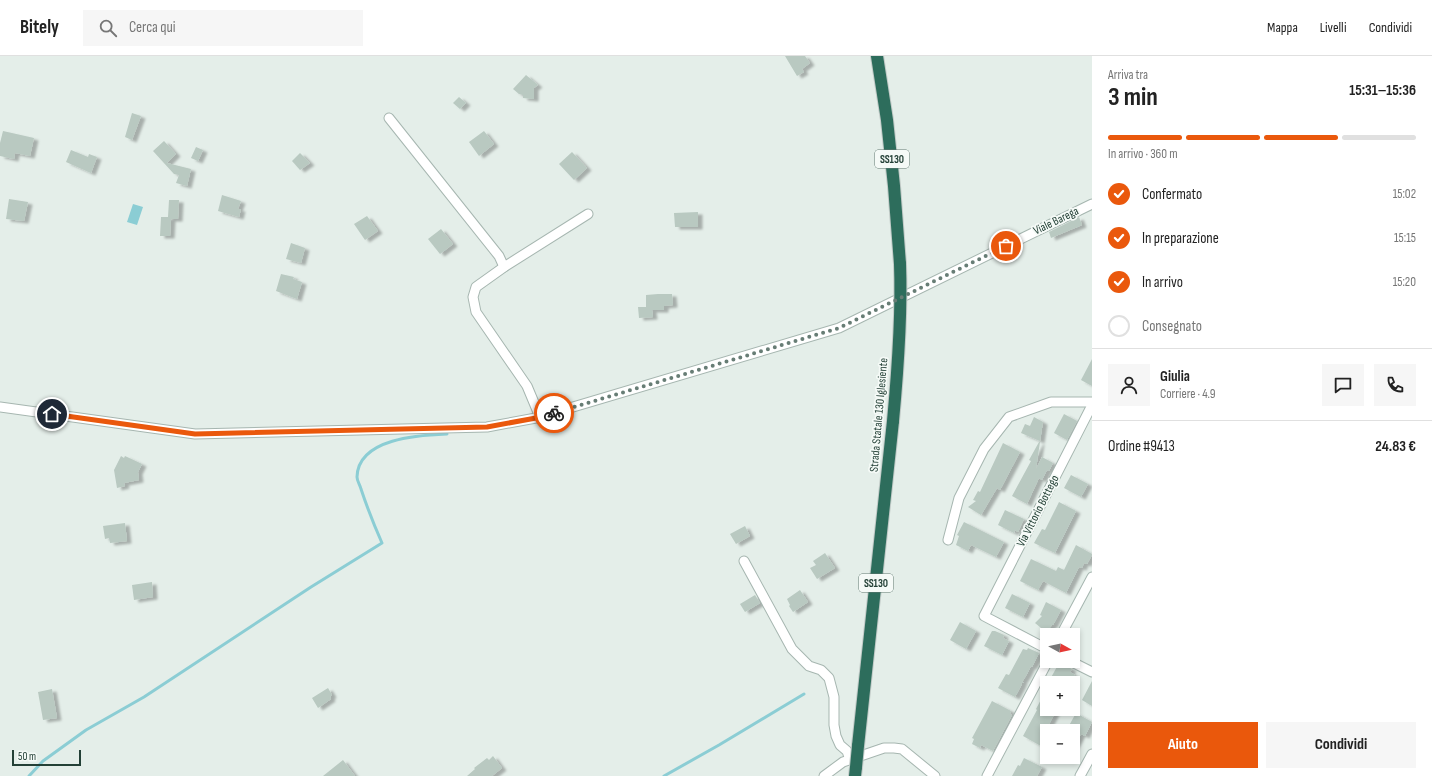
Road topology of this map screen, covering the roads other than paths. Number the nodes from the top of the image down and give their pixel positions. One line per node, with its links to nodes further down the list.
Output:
1 (877, 56): 19 (highway, Strada Statale 130 Iglesiente / SS130, bridge)
2 (389, 118): 5 (street)
3 (1092, 204): 9 (street, Viale Barega)
4 (588, 214): 5 (street)
5 (504, 267): 9 (street)
6 (1092, 402): 10 (street)
7 (1092, 405): 14 (street, Via Vittorio Bottego)
8 (0, 407): 9 (street, Viale Barega)
9 (540, 416)
10 (948, 540)
11 (744, 561): 19 (street)
12 (1092, 577): 13 (street)
13 (1066, 628)
14 (1040, 645)
15 (1080, 666): 17 (street)
16 (1044, 668): 22 (street)
17 (1092, 672)
18 (1092, 754): 23 (street)
19 (854, 768): 20 (street); 21 (street)
20 (824, 776)
21 (935, 776)
22 (987, 776)
23 (1080, 776)

